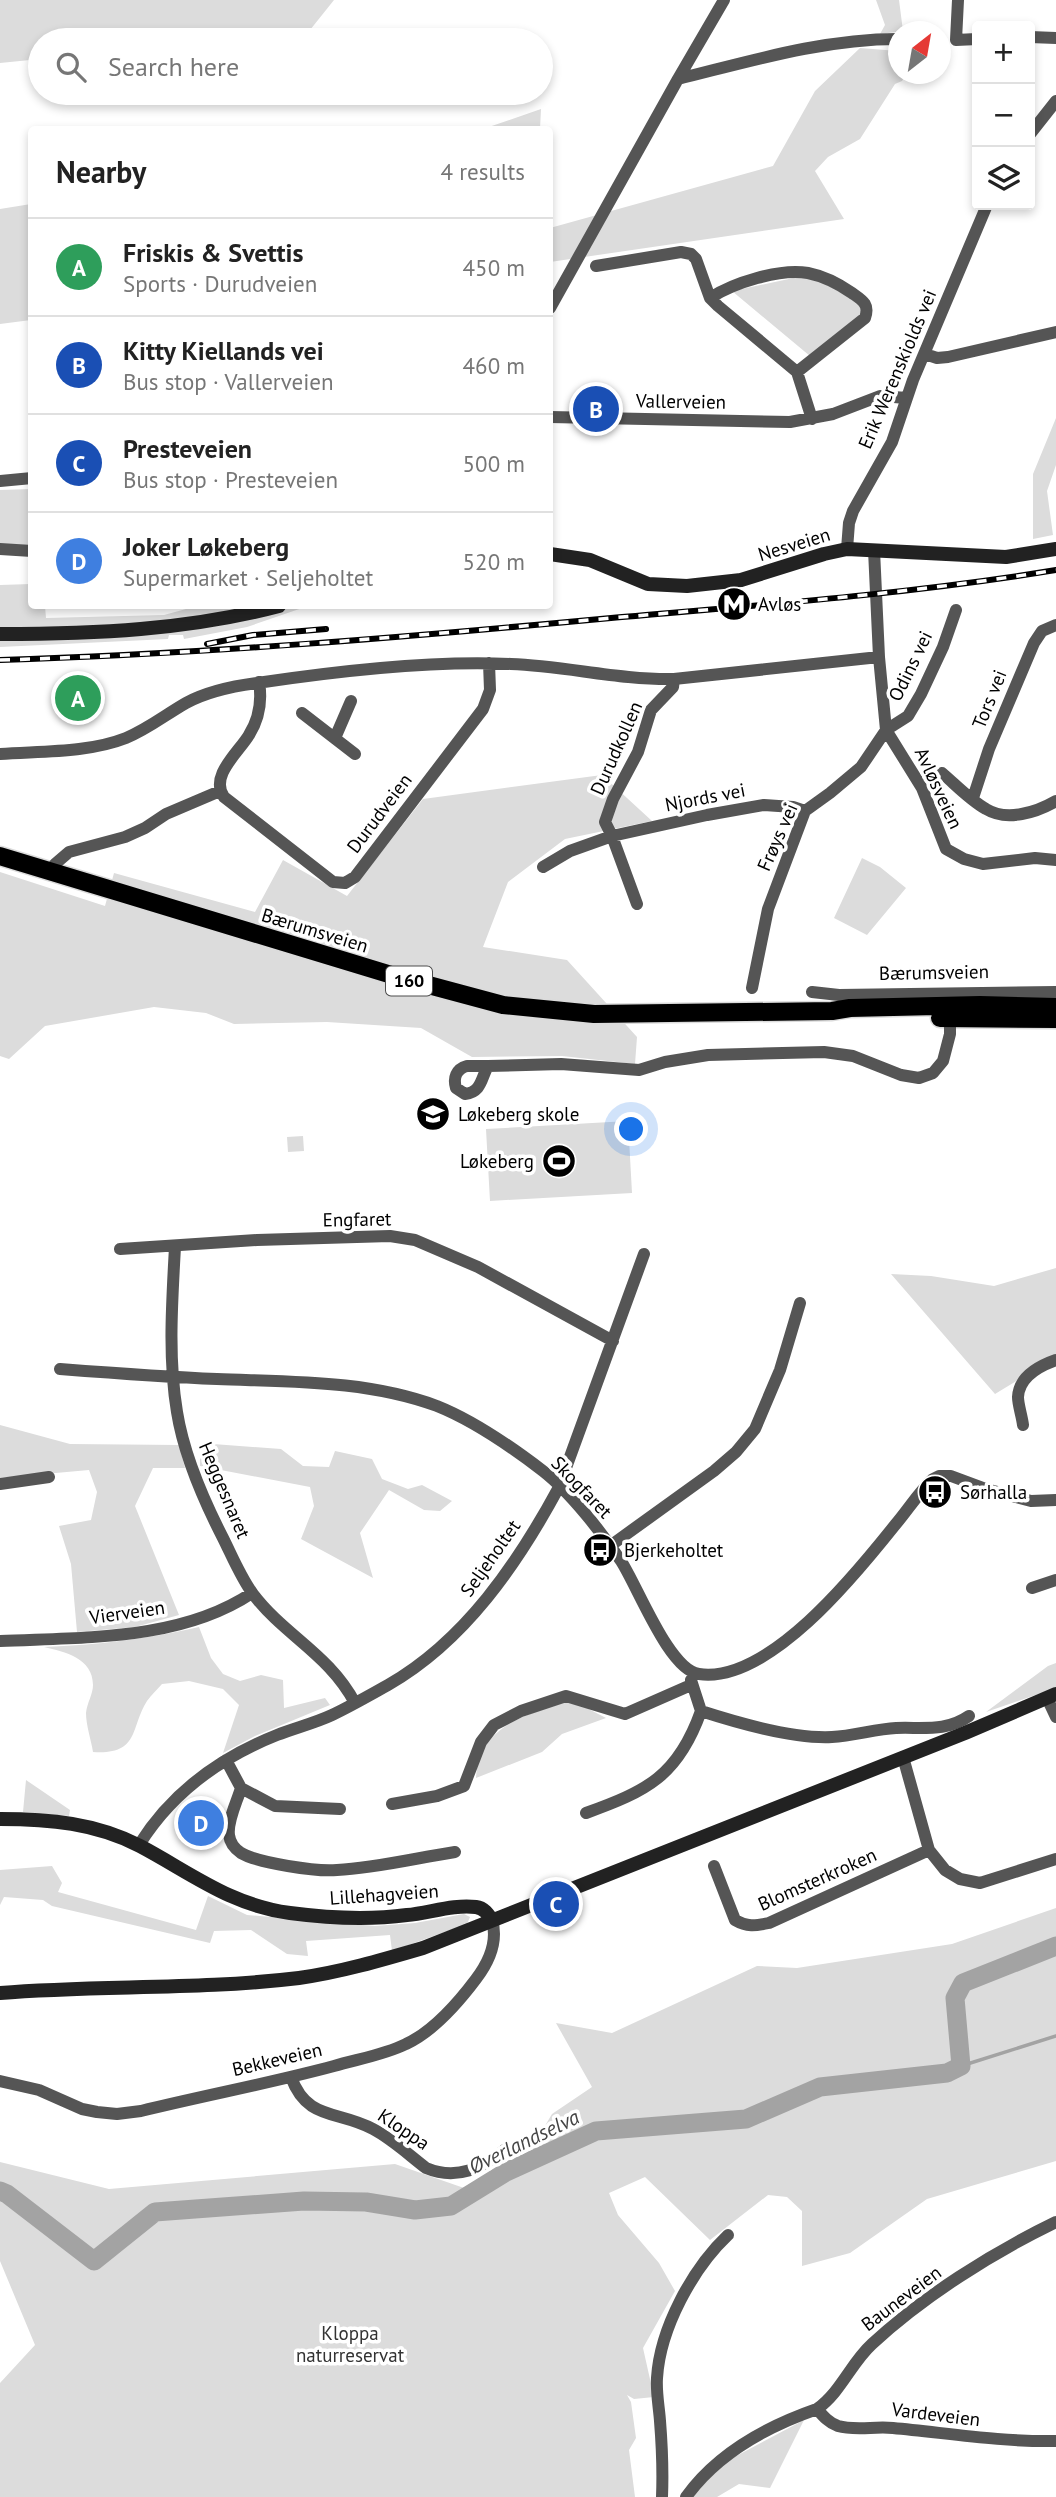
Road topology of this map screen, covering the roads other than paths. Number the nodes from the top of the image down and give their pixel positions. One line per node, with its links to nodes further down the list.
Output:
1 (723, 0): 9 (street)
2 (958, 0): 8 (street)
3 (1035, 37): 4 (street)
4 (1056, 38)
5 (972, 39): 8 (street)
6 (888, 40): 9 (street)
7 (951, 40): 8 (street)
8 (956, 40)
9 (678, 79): 15 (street)
10 (1056, 101): 11 (street)
11 (1035, 128)
12 (985, 210): 17 (street, Erik Werenskiolds vei)
13 (596, 266): 14 (street)
14 (709, 298): 18 (street); 18 (street)
15 (553, 303)
16 (1056, 332): 17 (street)
17 (925, 354): 19 (street, Erik Werenskiolds vei)
18 (797, 372): 21 (street)
19 (907, 398): 21 (street, Vallerveien); 25 (street, Erik Werenskiolds vei)
20 (553, 417): 21 (street, Vallerveien)
21 (812, 419)
22 (28, 478): 23 (street)
23 (0, 481)
24 (0, 549): 28 (street)
25 (847, 549): 27 (street, Nesveien); 29 (street, Nesveien)
26 (1056, 549): 27 (street, Nesveien)
27 (874, 550): 34 (street, Avløsveien)
28 (28, 551)
29 (553, 554)
30 (266, 609): 33 (street)
31 (956, 610): 40 (street, Odins vei)
32 (1052, 626): 46 (street, Tors vei)
33 (0, 634)
34 (879, 657): 36 (street); 40 (street, Avløsveien)
35 (489, 663): 36 (street); 37 (street); 45 (street, Durudveien)
36 (674, 679): 49 (street, Durudkollen)
37 (259, 682): 42 (street); 45 (street)
38 (351, 701): 41 (street)
39 (302, 713): 41 (street)
40 (886, 730): 48 (street, Frøys vei); 51 (street, Avløsveien)
41 (335, 738): 43 (street)
42 (0, 754)
43 (355, 754)
44 (942, 773): 46 (street)
45 (220, 791): 52 (street)
46 (973, 798): 47 (street)
47 (1056, 801)
48 (805, 811): 49 (street, Njords vei); 55 (street, Frøys vei)
49 (612, 836): 53 (street, Njords vei); 54 (street)
50 (0, 856): 59 (main road, Bærumsveien / 160)
51 (1056, 860)
52 (55, 864)
53 (543, 867)
54 (637, 904)
55 (752, 988)
56 (812, 992): 57 (street, Bærumsveien)
57 (1056, 992)
58 (1056, 1007): 59 (main road, Bærumsveien / 160)
59 (950, 1012): 60 (main road, Bærumsveien / 160); 61 (street)
60 (1056, 1019)
61 (488, 1066)
62 (175, 1247): 63 (street, Engfaret); 66 (street, Engfaret); 69 (street, Heggesnaret)
63 (120, 1249)
64 (644, 1254): 66 (street, Seljeholtet)
65 (800, 1303): 75 (street)
66 (613, 1341): 73 (street, Seljeholtet)
67 (1056, 1360): 70 (street)
68 (60, 1369): 69 (street, Skogfaret)
69 (173, 1377): 73 (street, Skogfaret); 78 (street, Heggesnaret)
70 (1023, 1425)
71 (50, 1477): 72 (street)
72 (0, 1484)
73 (559, 1487): 75 (street, Skogfaret); 82 (street, Seljeholtet)
74 (1056, 1500): 80 (street)
75 (610, 1546): 80 (street, Skogfaret)
76 (1056, 1580): 77 (street)
77 (1031, 1588)
78 (252, 1593): 79 (street, Vierveien); 82 (street, Heggesnaret)
79 (0, 1641)
80 (691, 1679): 83 (street); 89 (street)
81 (1051, 1696): 85 (street); 86 (street)
82 (355, 1703): 87 (street, Seljeholtet)
83 (701, 1711): 84 (street); 91 (street)
84 (969, 1716)
85 (1056, 1717)
86 (903, 1757): 94 (street); 98 (street)
87 (226, 1760): 88 (street); 93 (street, Seljeholtet)
88 (241, 1788): 90 (street); 95 (street)
89 (392, 1804)
90 (340, 1809)
91 (586, 1813)
92 (0, 1819): 93 (street, Lillehagveien)
93 (139, 1846): 98 (street, Lillehagveien)
94 (929, 1850): 96 (street); 97 (street, Blomsterkroken)
95 (455, 1852)
96 (1056, 1859)
97 (713, 1866)
98 (492, 1920): 99 (street); 100 (street, Bekkeveien)
99 (0, 1993)
100 (290, 2077): 101 (street, Bekkeveien); 102 (street, Kloppa)
101 (0, 2081)
102 (506, 2149)
103 (1056, 2222): 105 (street, Bauneveien)
104 (728, 2235): 107 (street)
105 (817, 2409): 106 (street, Vardeveien); 108 (street, Bauneveien)
106 (1056, 2441)
107 (662, 2497)
108 (686, 2497)

